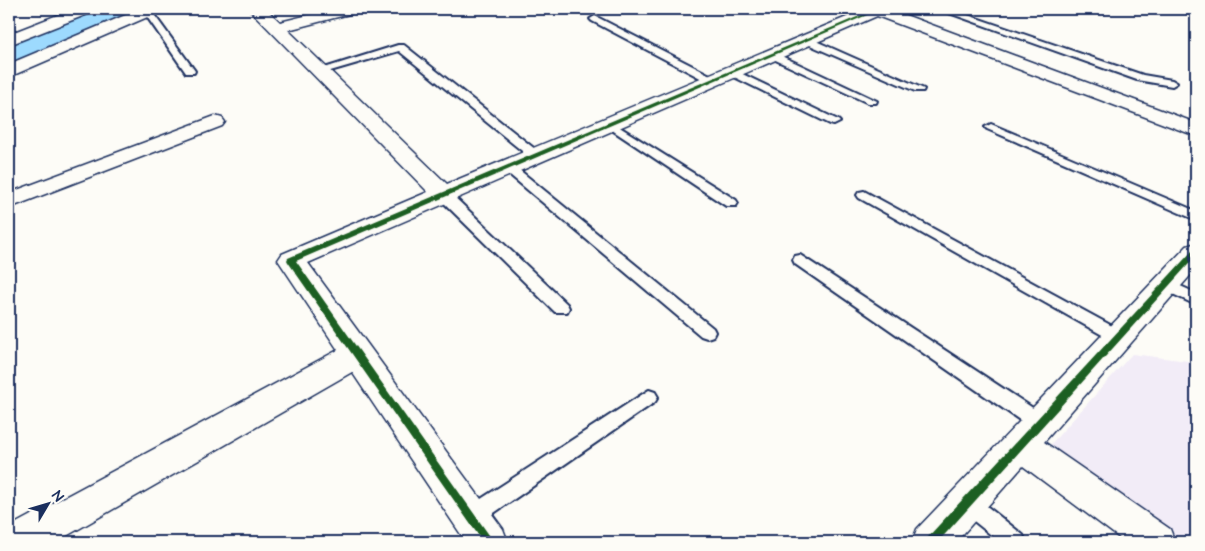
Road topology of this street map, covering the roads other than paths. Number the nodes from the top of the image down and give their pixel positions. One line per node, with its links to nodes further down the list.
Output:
1 (87, 9): 9 (street)
2 (257, 9): 8 (street)
3 (351, 9): 8 (street)
4 (877, 9): 10 (street); 24 (street)
5 (942, 9): 17 (lane)
6 (150, 10): 12 (street); 13 (lane)
7 (595, 19): 16 (lane)
8 (277, 28): 14 (street)
9 (9, 40)
10 (806, 40): 11 (street); 18 (lane)
11 (772, 54): 15 (street); 19 (lane)
12 (9, 71)
13 (190, 71)
14 (320, 71): 25 (lane); 27 (street)
15 (732, 72): 16 (street); 21 (lane)
16 (712, 80): 22 (street)
17 (1172, 83)
18 (919, 89)
19 (872, 101)
20 (214, 122): 29 (street)
21 (834, 122)
22 (610, 124): 25 (street); 30 (lane)
23 (991, 126): 31 (lane)
24 (1196, 130)
25 (536, 156): 26 (street)
26 (508, 167): 27 (street); 37 (lane)
27 (444, 195): 36 (lane); 39 (street)
28 (864, 195): 38 (lane)
29 (9, 201)
30 (731, 203)
31 (1196, 216)
32 (1196, 252): 34 (street)
33 (800, 260): 41 (lane)
34 (1167, 285): 35 (lane); 38 (street)
35 (1196, 299)
36 (561, 308)
37 (707, 332)
38 (1119, 337): 41 (street)
39 (356, 354): 43 (street); 44 (street)
40 (648, 397): 43 (lane)
41 (1031, 435): 42 (street); 47 (street)
42 (967, 503): 45 (street); 46 (lane)
43 (480, 530)
44 (19, 542)
45 (931, 542)
46 (1016, 542)
47 (1156, 542)

